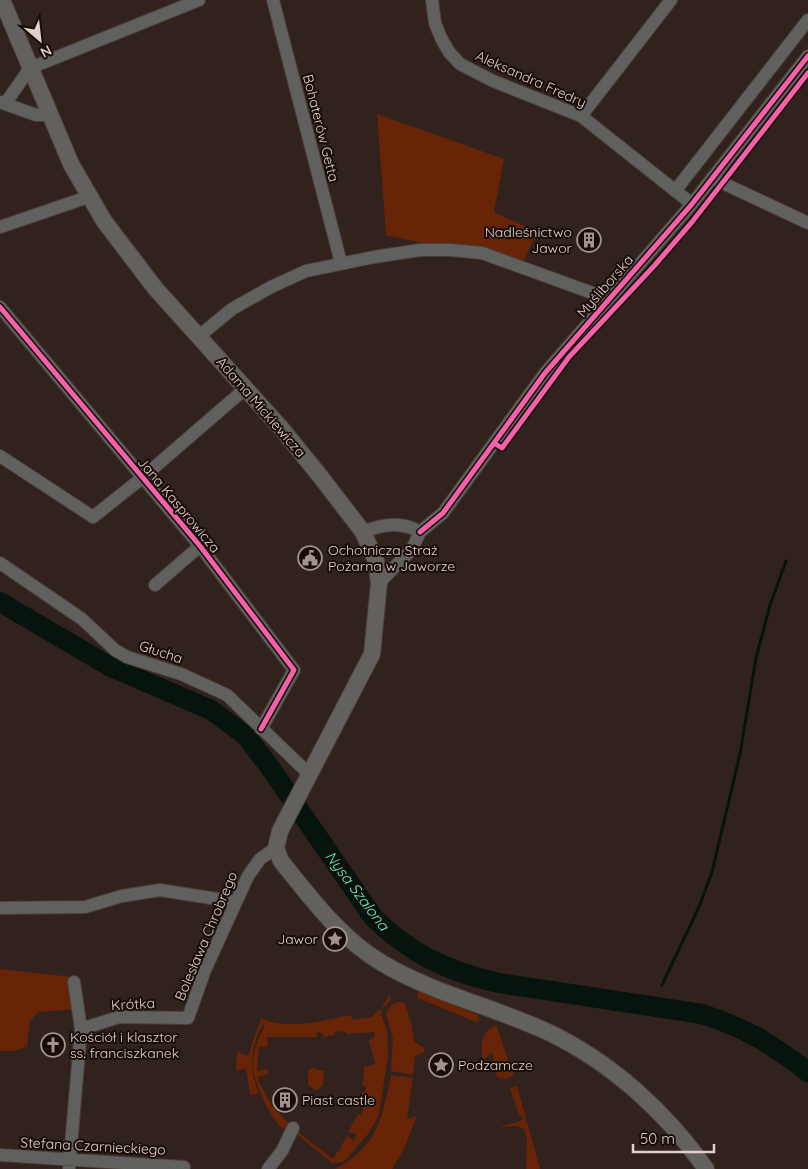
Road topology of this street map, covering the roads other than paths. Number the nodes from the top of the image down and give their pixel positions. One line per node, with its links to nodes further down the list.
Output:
1 (2, 0): 8 (main road, Adama Mickiewicza)
2 (199, 0): 8 (street)
3 (273, 0): 18 (street, Bohaterów Getta)
4 (432, 0): 11 (street, Aleksandra Fredry)
5 (671, 0): 11 (street)
6 (808, 20): 13 (street)
7 (808, 56): 12 (street, Myśliborska)
8 (30, 68): 9 (street); 10 (main road, Adama Mickiewicza)
9 (3, 103): 10 (street)
10 (50, 115): 14 (main road, Adama Mickiewicza)
11 (581, 116): 13 (street, Aleksandra Fredry)
12 (712, 178): 15 (street, Myśliborska); 16 (street)
13 (675, 191): 15 (street, Aleksandra Fredry)
14 (88, 197): 17 (street); 21 (main road, Adama Mickiewicza)
15 (692, 204): 19 (street, Myśliborska)
16 (808, 223)
17 (0, 228)
18 (341, 263): 19 (street); 21 (street)
19 (609, 299): 26 (street, Myśliborska)
20 (0, 307): 24 (street, Jana Kasprowicza)
21 (198, 337): 22 (main road, Adama Mickiewicza)
22 (246, 388): 24 (street); 25 (main road, Adama Mickiewicza)
23 (0, 456): 24 (street)
24 (142, 478): 27 (street, Jana Kasprowicza)
25 (363, 532): 26 (street); 29 (main road, Adama Mickiewicza)
26 (420, 532): 29 (street, Myśliborska)
27 (200, 546): 30 (street, Jana Kasprowicza); 31 (street, Jana Kasprowicza)
28 (0, 562): 31 (street, Głucha)
29 (379, 583): 32 (main road, Adama Mickiewicza)
30 (155, 585)
31 (261, 729): 32 (street, Głucha)
32 (308, 777): 33 (main road, Adama Mickiewicza)
33 (276, 848): 34 (street, Bolesława Chrobrego); 44 (main road)
34 (236, 902): 35 (street); 37 (street, Bolesława Chrobrego)
35 (0, 908)
36 (74, 982): 38 (street)
37 (188, 1018): 38 (street, Krótka)
38 (81, 1029): 41 (street)
39 (293, 1128): 43 (street)
40 (0, 1156): 41 (street, Stefana Czarnieckiego)
41 (69, 1165): 42 (street, Stefana Czarnieckiego)
42 (184, 1167)
43 (268, 1169)
44 (706, 1169)

